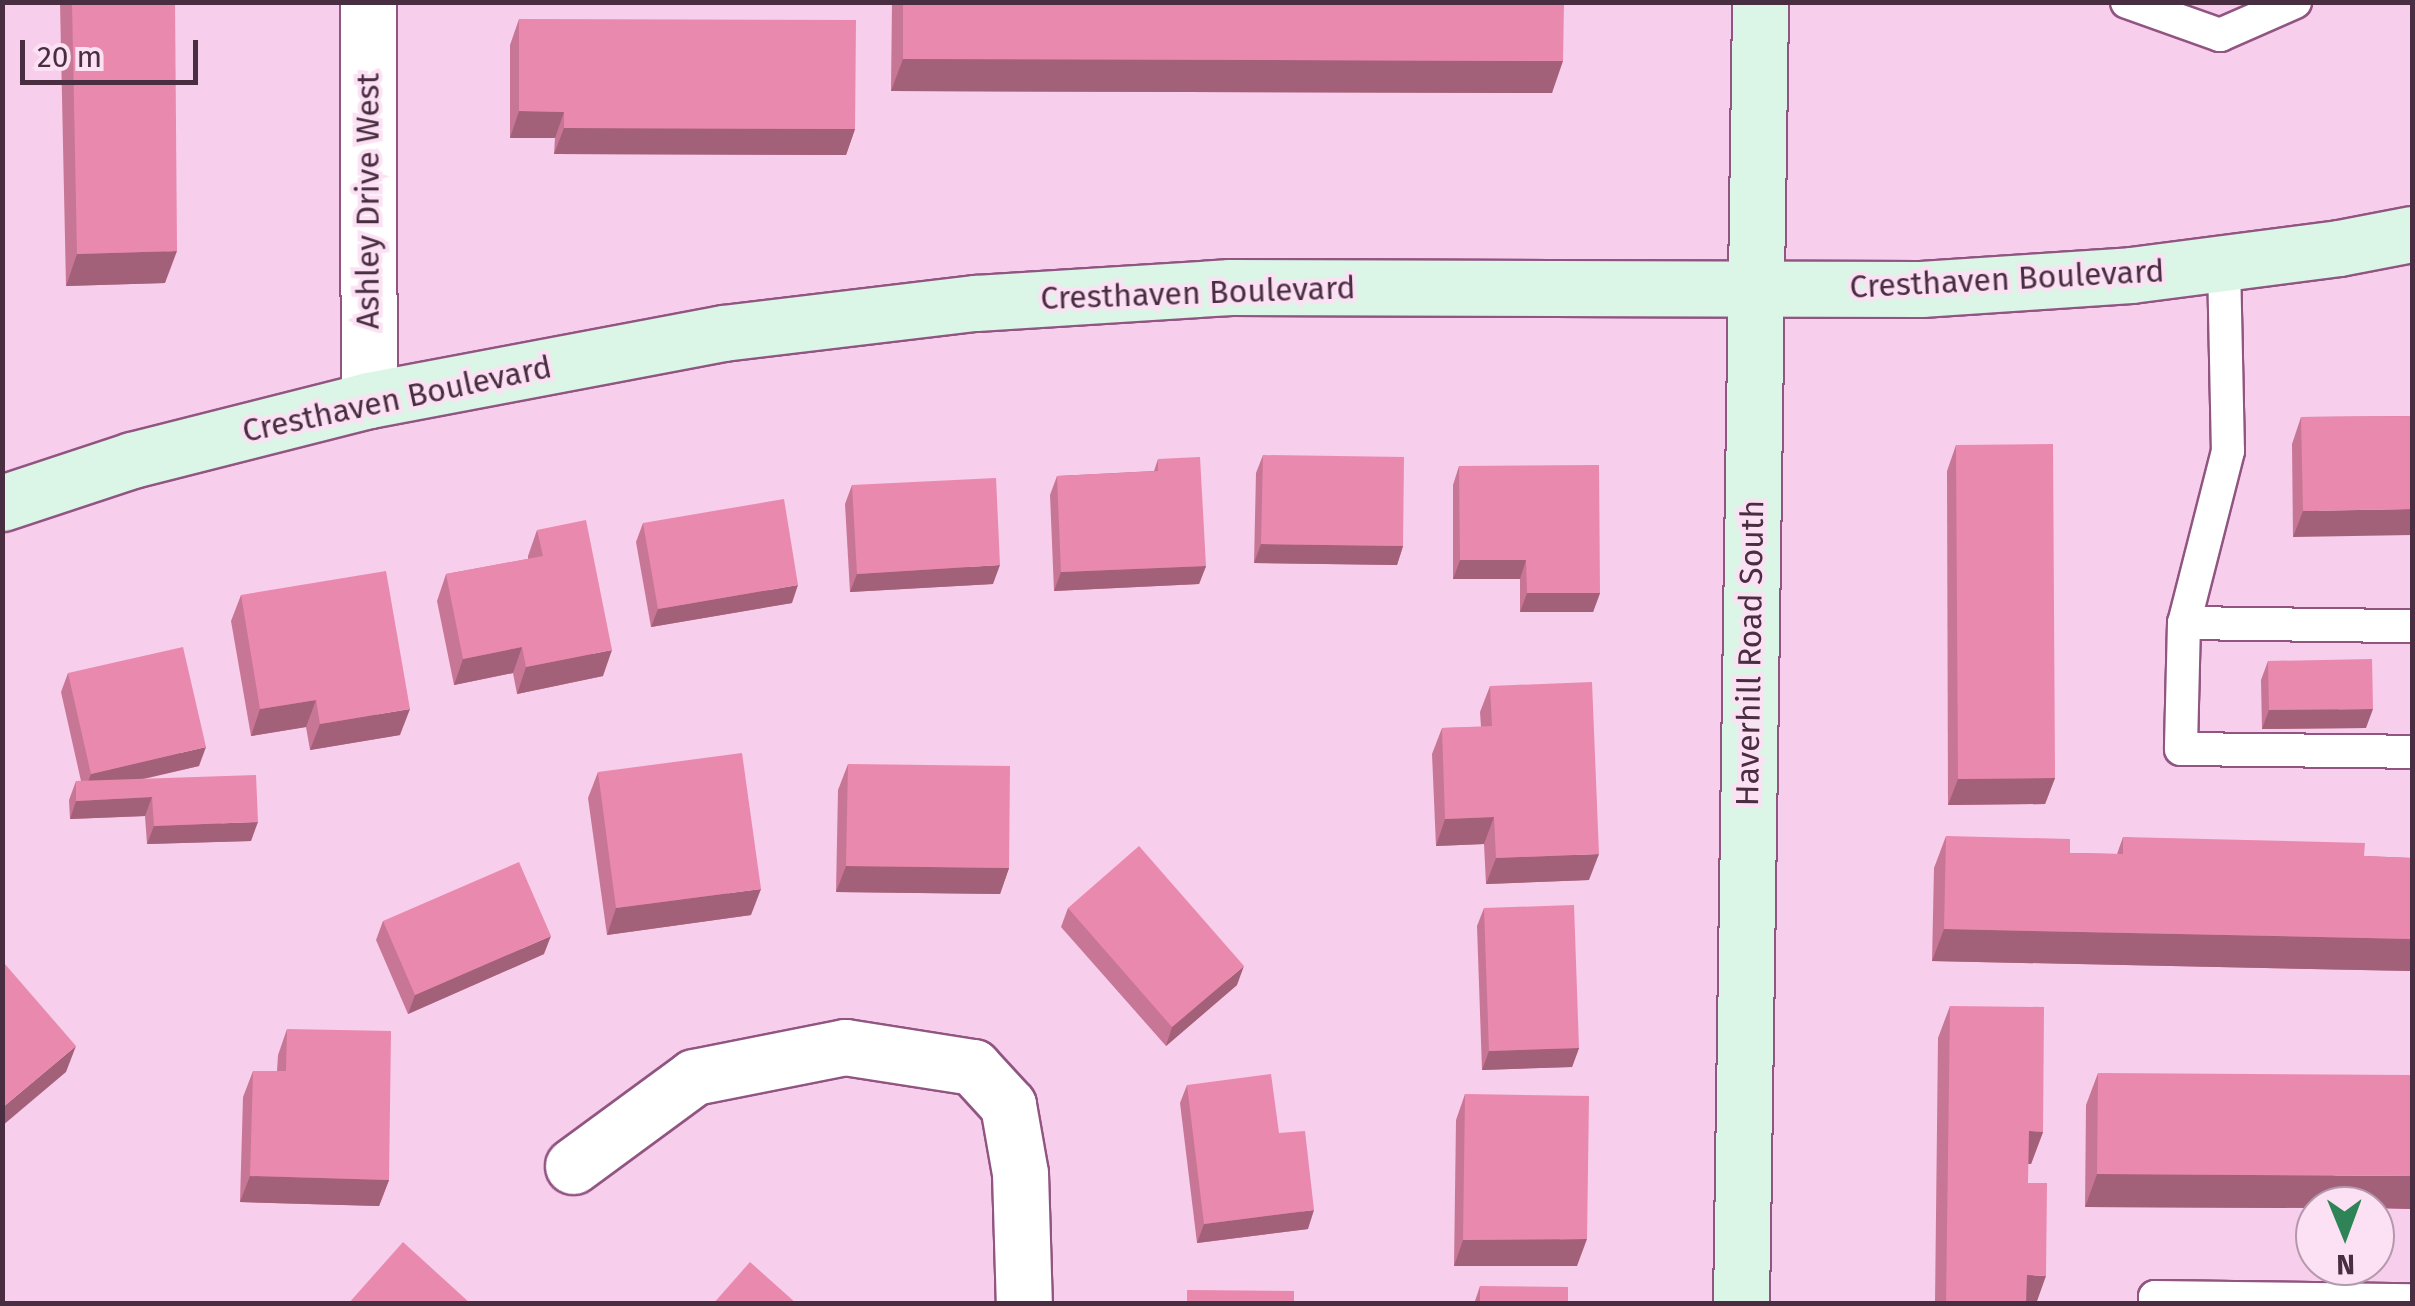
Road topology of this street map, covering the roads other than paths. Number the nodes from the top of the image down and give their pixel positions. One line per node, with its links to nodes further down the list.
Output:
1 (368, 2): 8 (street, Ashley Drive West)
2 (1760, 2): 7 (street, Haverhill Road South)
3 (2127, 2): 4 (lane)
4 (2295, 2)
5 (2412, 234): 6 (street, Cresthaven Boulevard)
6 (2224, 263): 7 (street, Cresthaven Boulevard); 10 (lane)
7 (1756, 290): 8 (street, Cresthaven Boulevard); 16 (street, Haverhill Road South)
8 (368, 400): 9 (street, Cresthaven Boulevard)
9 (2, 503)
10 (2184, 623): 11 (lane); 12 (lane)
11 (2412, 626)
12 (2412, 752)
13 (573, 1166): 15 (street)
14 (2412, 1300): 17 (lane)
15 (1024, 1304)
16 (1740, 1304)
17 (2156, 1304)

